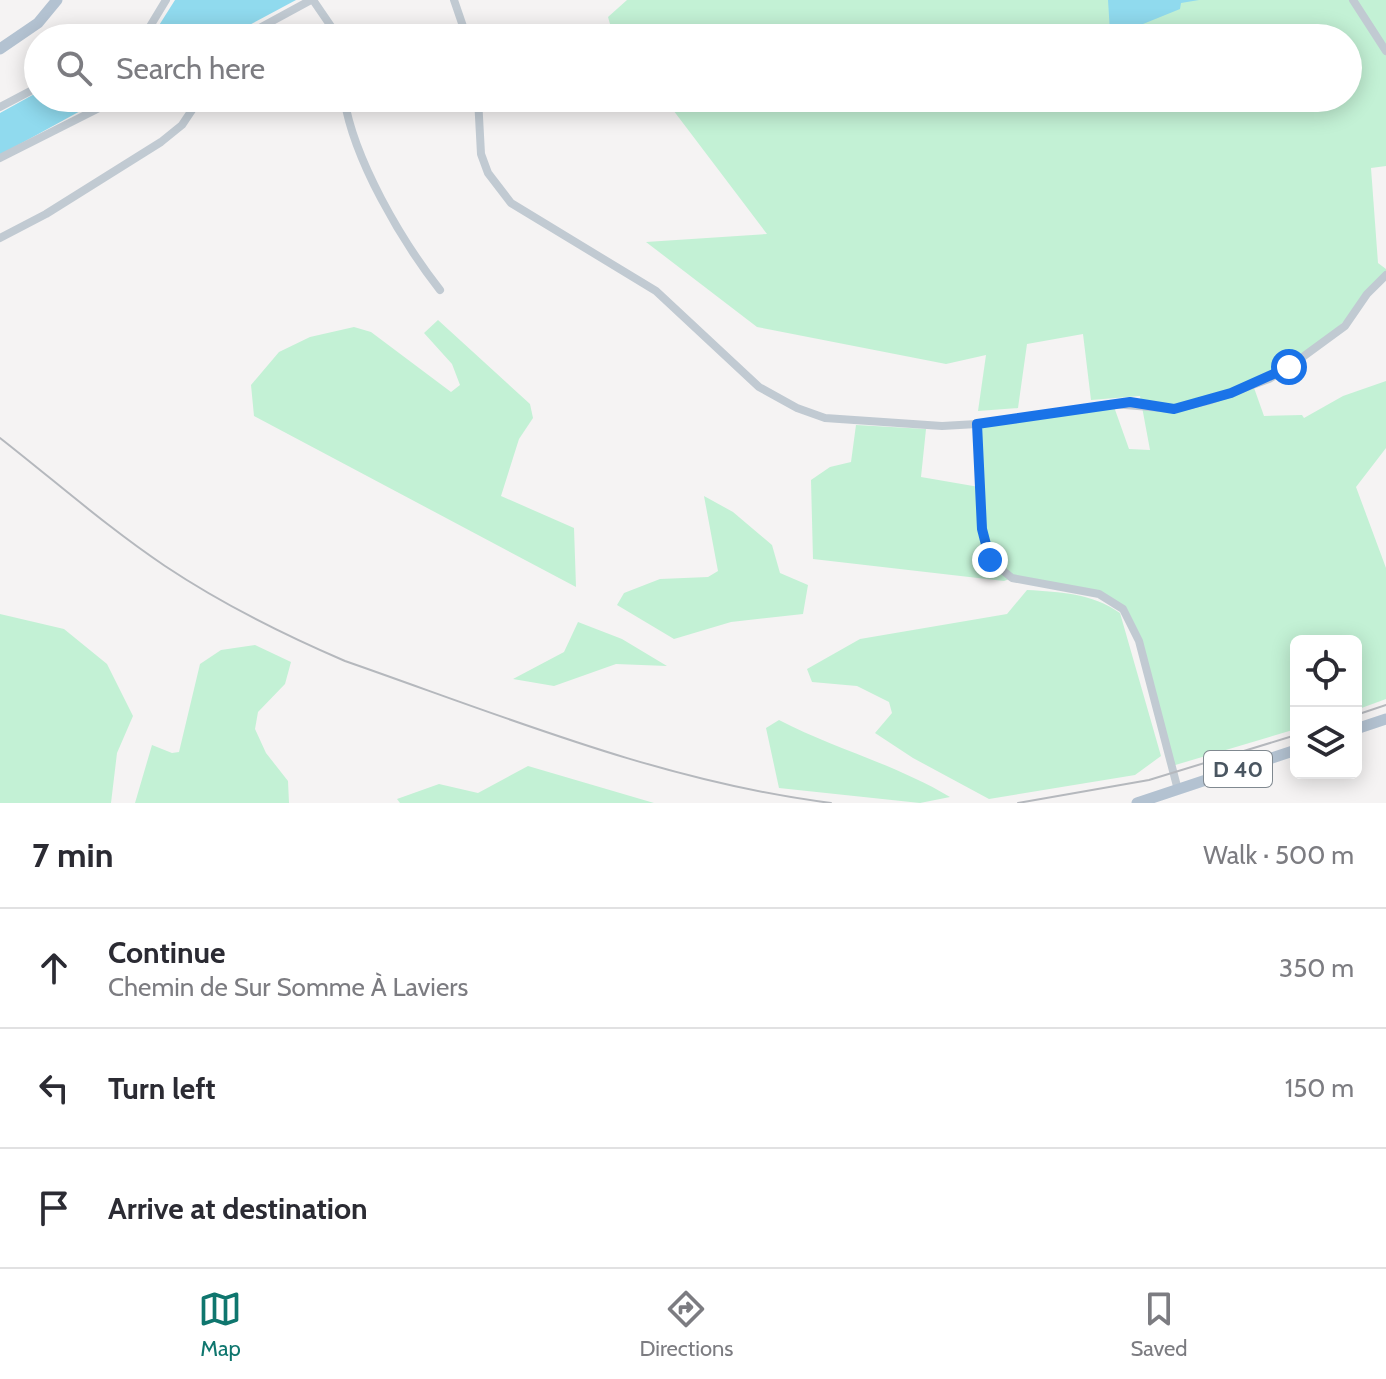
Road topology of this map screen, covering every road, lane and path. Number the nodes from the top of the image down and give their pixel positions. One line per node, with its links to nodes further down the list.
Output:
1 (57, 0): 6 (main road)
2 (166, 0): 7 (street)
3 (312, 0): 8 (street); 9 (street)
4 (454, 0): 10 (street)
5 (1353, 0): 13 (street)
6 (37, 24)
7 (151, 24)
8 (267, 24)
9 (329, 24)
10 (462, 24)
11 (24, 33): 12 (main road)
12 (0, 49)
13 (1386, 51)
14 (24, 94): 15 (street)
15 (0, 107)
16 (91, 112): 20 (street)
17 (191, 112): 21 (street)
18 (347, 112): 23 (street)
19 (479, 112): 24 (street)
20 (0, 158)
21 (0, 238)
22 (1386, 275): 24 (street)
23 (440, 290)
24 (977, 424): 28 (street)
25 (1386, 719): 26 (main road)
26 (1362, 727)
27 (1290, 752): 28 (main road, D 40)
28 (1179, 789): 29 (main road, D 40)
29 (1137, 803)

